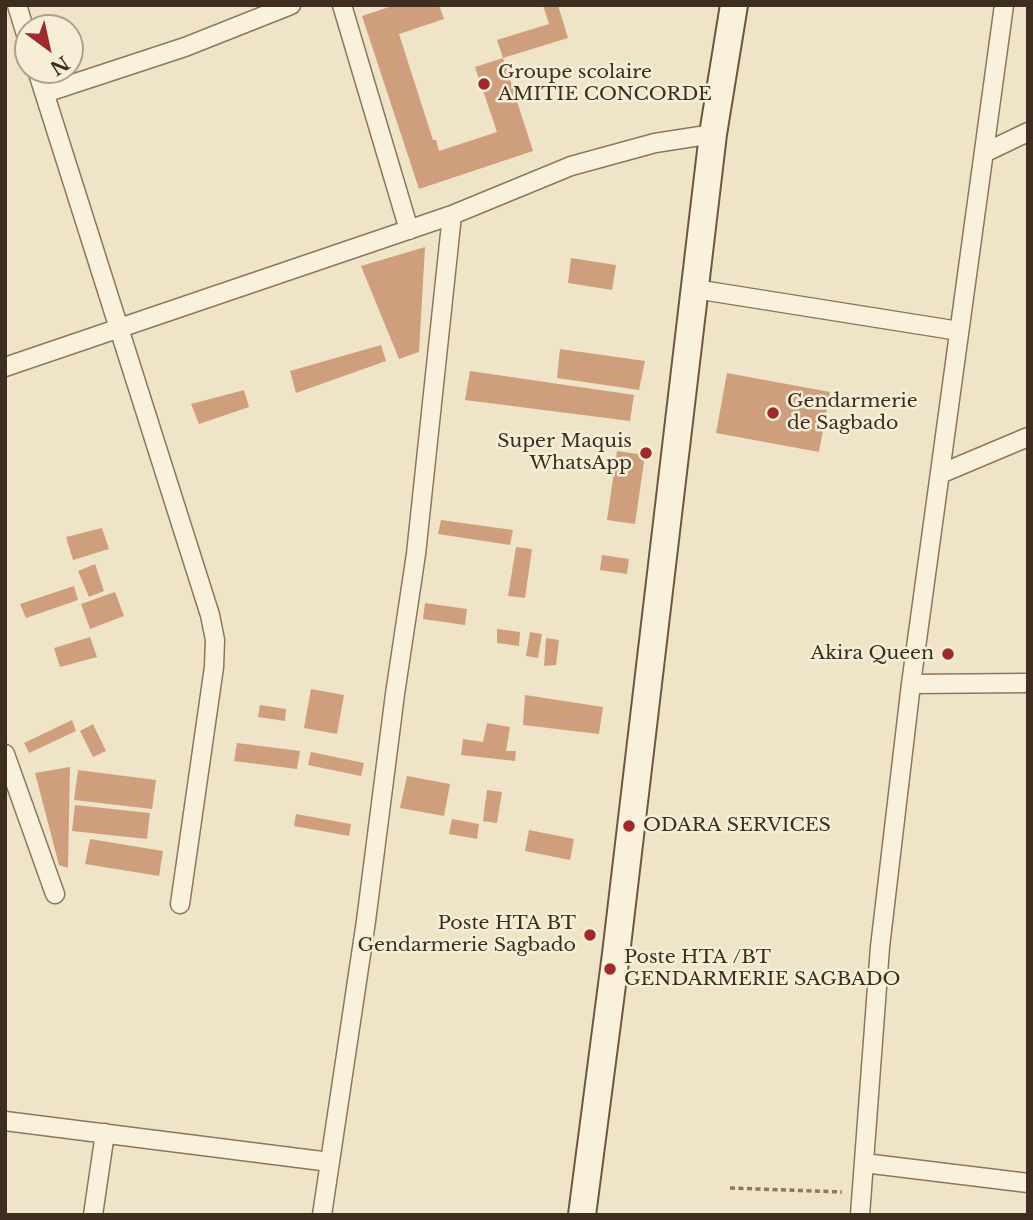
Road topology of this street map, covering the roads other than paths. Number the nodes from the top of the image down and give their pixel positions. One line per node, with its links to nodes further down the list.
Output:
1 (291, 5): 6 (street)
2 (342, 5): 11 (street)
3 (734, 5): 8 (street)
4 (1004, 5): 9 (street)
5 (42, 84): 6 (street)
6 (45, 93): 13 (street)
7 (1028, 132): 9 (street)
8 (713, 134): 10 (street); 12 (street)
9 (984, 153): 14 (street)
10 (452, 215): 11 (street); 25 (street)
11 (409, 230): 13 (street)
12 (695, 289): 14 (street); 30 (street)
13 (121, 329): 15 (street); 22 (street)
14 (959, 331): 17 (street)
15 (5, 366)
16 (1028, 437): 17 (street)
17 (940, 474): 19 (street)
18 (1028, 683): 19 (street)
19 (911, 684): 26 (street)
20 (5, 754): 21 (street)
21 (55, 894)
22 (180, 904)
23 (5, 1121): 24 (street)
24 (105, 1133): 25 (street); 28 (street)
25 (330, 1162): 29 (street)
26 (864, 1163): 27 (street); 31 (street)
27 (1028, 1183)
28 (93, 1215)
29 (322, 1215)
30 (582, 1215)
31 (860, 1215)

